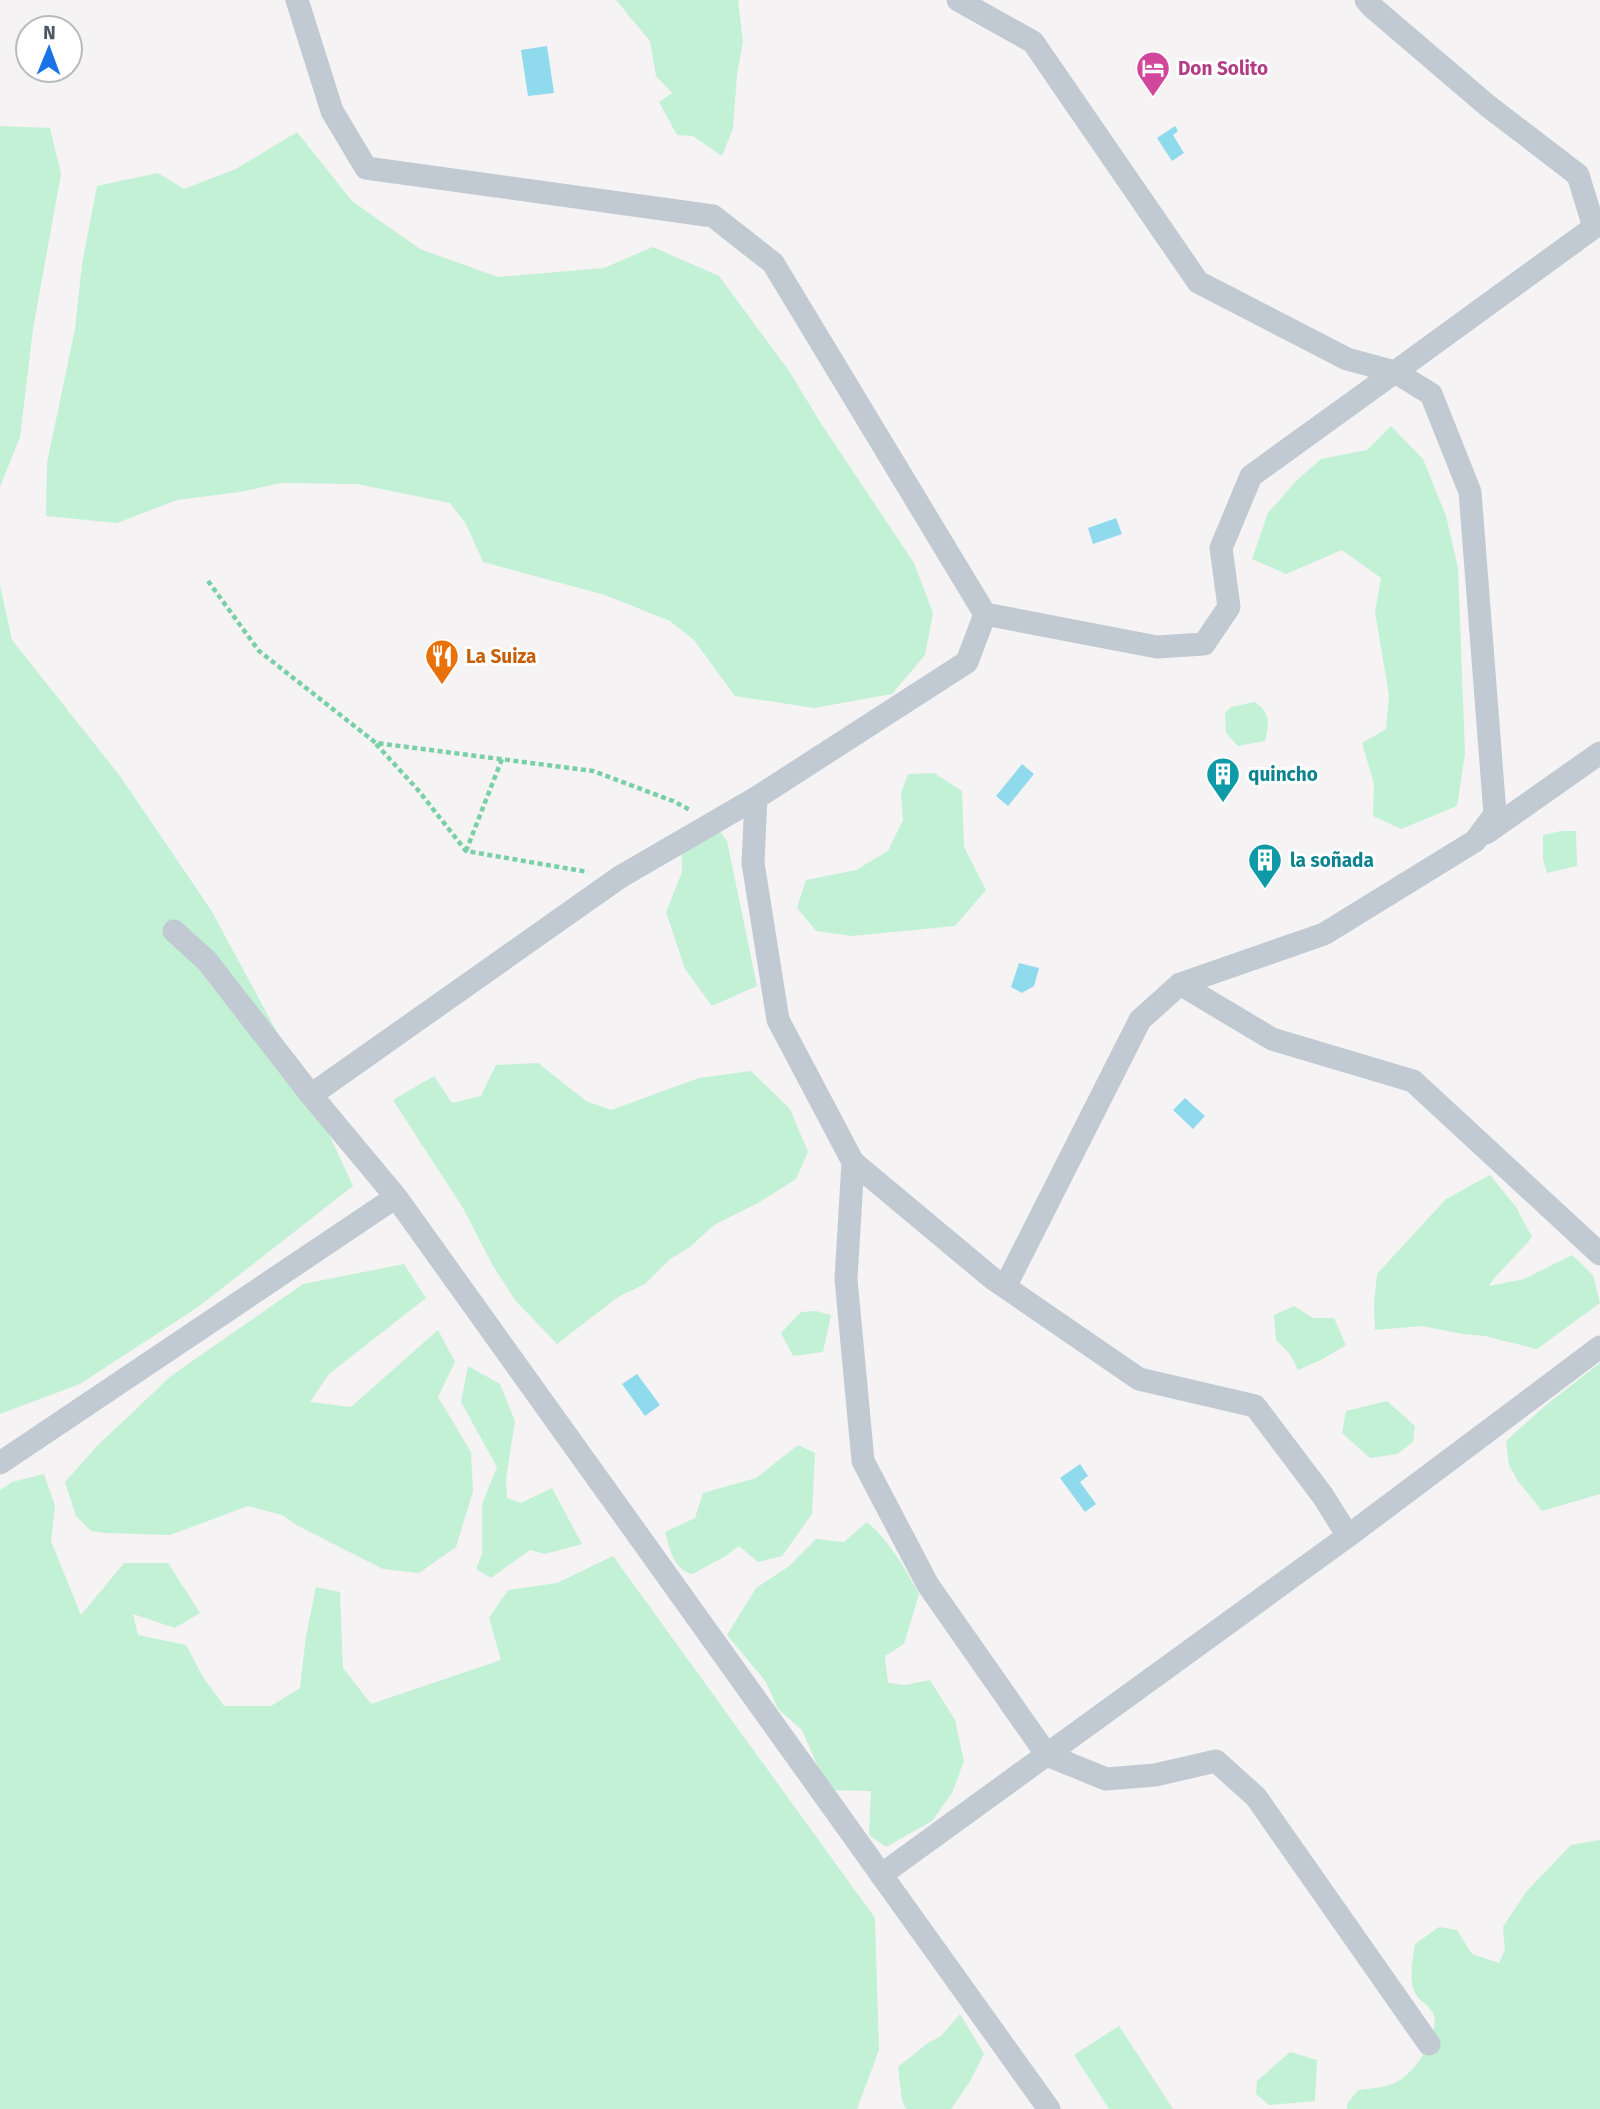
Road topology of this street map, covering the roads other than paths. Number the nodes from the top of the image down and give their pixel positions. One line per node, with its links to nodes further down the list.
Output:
1 (296, 0): 6 (street)
2 (958, 0): 5 (street)
3 (1366, 0): 4 (street)
4 (1597, 225): 5 (street)
5 (1395, 372): 6 (street); 9 (street)
6 (985, 614): 8 (street)
7 (1600, 753): 9 (street)
8 (756, 798): 12 (street); 13 (street)
9 (1475, 841): 11 (street)
10 (173, 931): 12 (street)
11 (1180, 984): 15 (street); 16 (street)
12 (311, 1095): 14 (street)
13 (853, 1162): 16 (street); 20 (street)
14 (396, 1197): 18 (street); 21 (street)
15 (1600, 1254)
16 (1005, 1287): 19 (street)
17 (1600, 1347): 19 (street)
18 (0, 1463)
19 (1348, 1536): 20 (street)
20 (1047, 1755): 21 (street); 22 (street)
21 (881, 1875): 23 (street)
22 (1429, 2044)
23 (1049, 2109)

